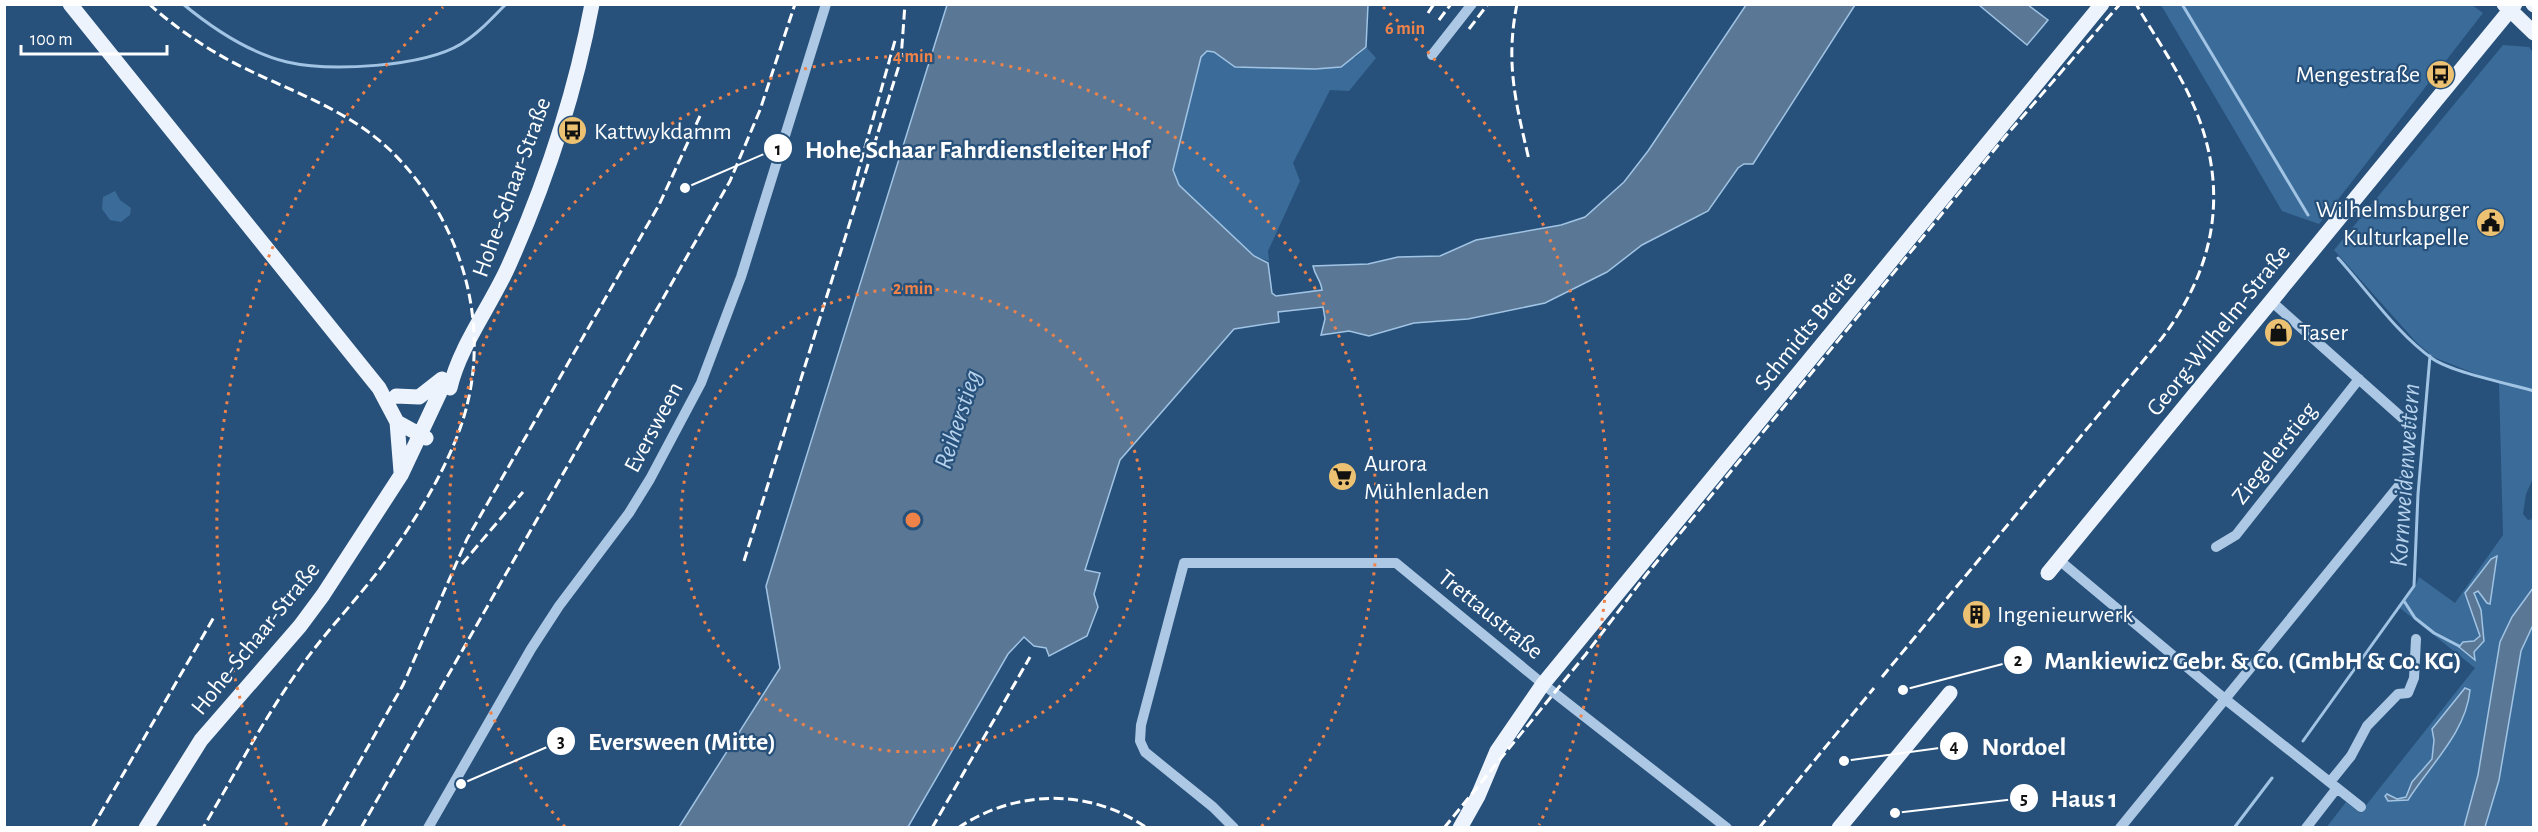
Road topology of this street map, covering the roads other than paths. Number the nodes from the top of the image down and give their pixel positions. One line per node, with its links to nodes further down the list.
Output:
1 (70, 4): 12 (main road)
2 (592, 4): 10 (main road, Hohe-Schaar-Straße)
3 (826, 4): 27 (street, Eversween)
4 (1472, 4): 8 (street)
5 (2102, 4): 21 (main road, Schmidts Breite)
6 (2510, 6): 7 (main road); 9 (main road, Georg-Wilhelm-Straße)
7 (2534, 33)
8 (1432, 55)
9 (2271, 301): 11 (street); 18 (main road, Georg-Wilhelm-Straße)
10 (463, 354): 13 (main road); 15 (main road, Hohe-Schaar-Straße)
11 (2359, 379): 17 (street, Ziegelerstieg); 23 (street)
12 (379, 388): 13 (main road); 14 (main road)
13 (396, 396): 15 (main road)
14 (397, 422): 15 (main road); 16 (main road)
15 (424, 433): 16 (main road, Hohe-Schaar-Straße)
16 (401, 475): 26 (main road, Hohe-Schaar-Straße)
17 (2216, 547)
18 (2059, 560): 19 (main road, Georg-Wilhelm-Straße); 23 (street)
19 (2048, 573)
20 (2416, 639): 24 (street)
21 (1543, 684): 28 (street, Trettaustraße); 29 (main road, Schmidts Breite); 30 (street, Trettaustraße)
22 (1950, 693): 31 (main road)
23 (2225, 699): 24 (street); 32 (street)
24 (2333, 785): 25 (street); 33 (street)
25 (2361, 807)
26 (146, 828)
27 (428, 828)
28 (1234, 828)
29 (1460, 828)
30 (1726, 828)
31 (1839, 828)
32 (2120, 828)
33 (2306, 828)

